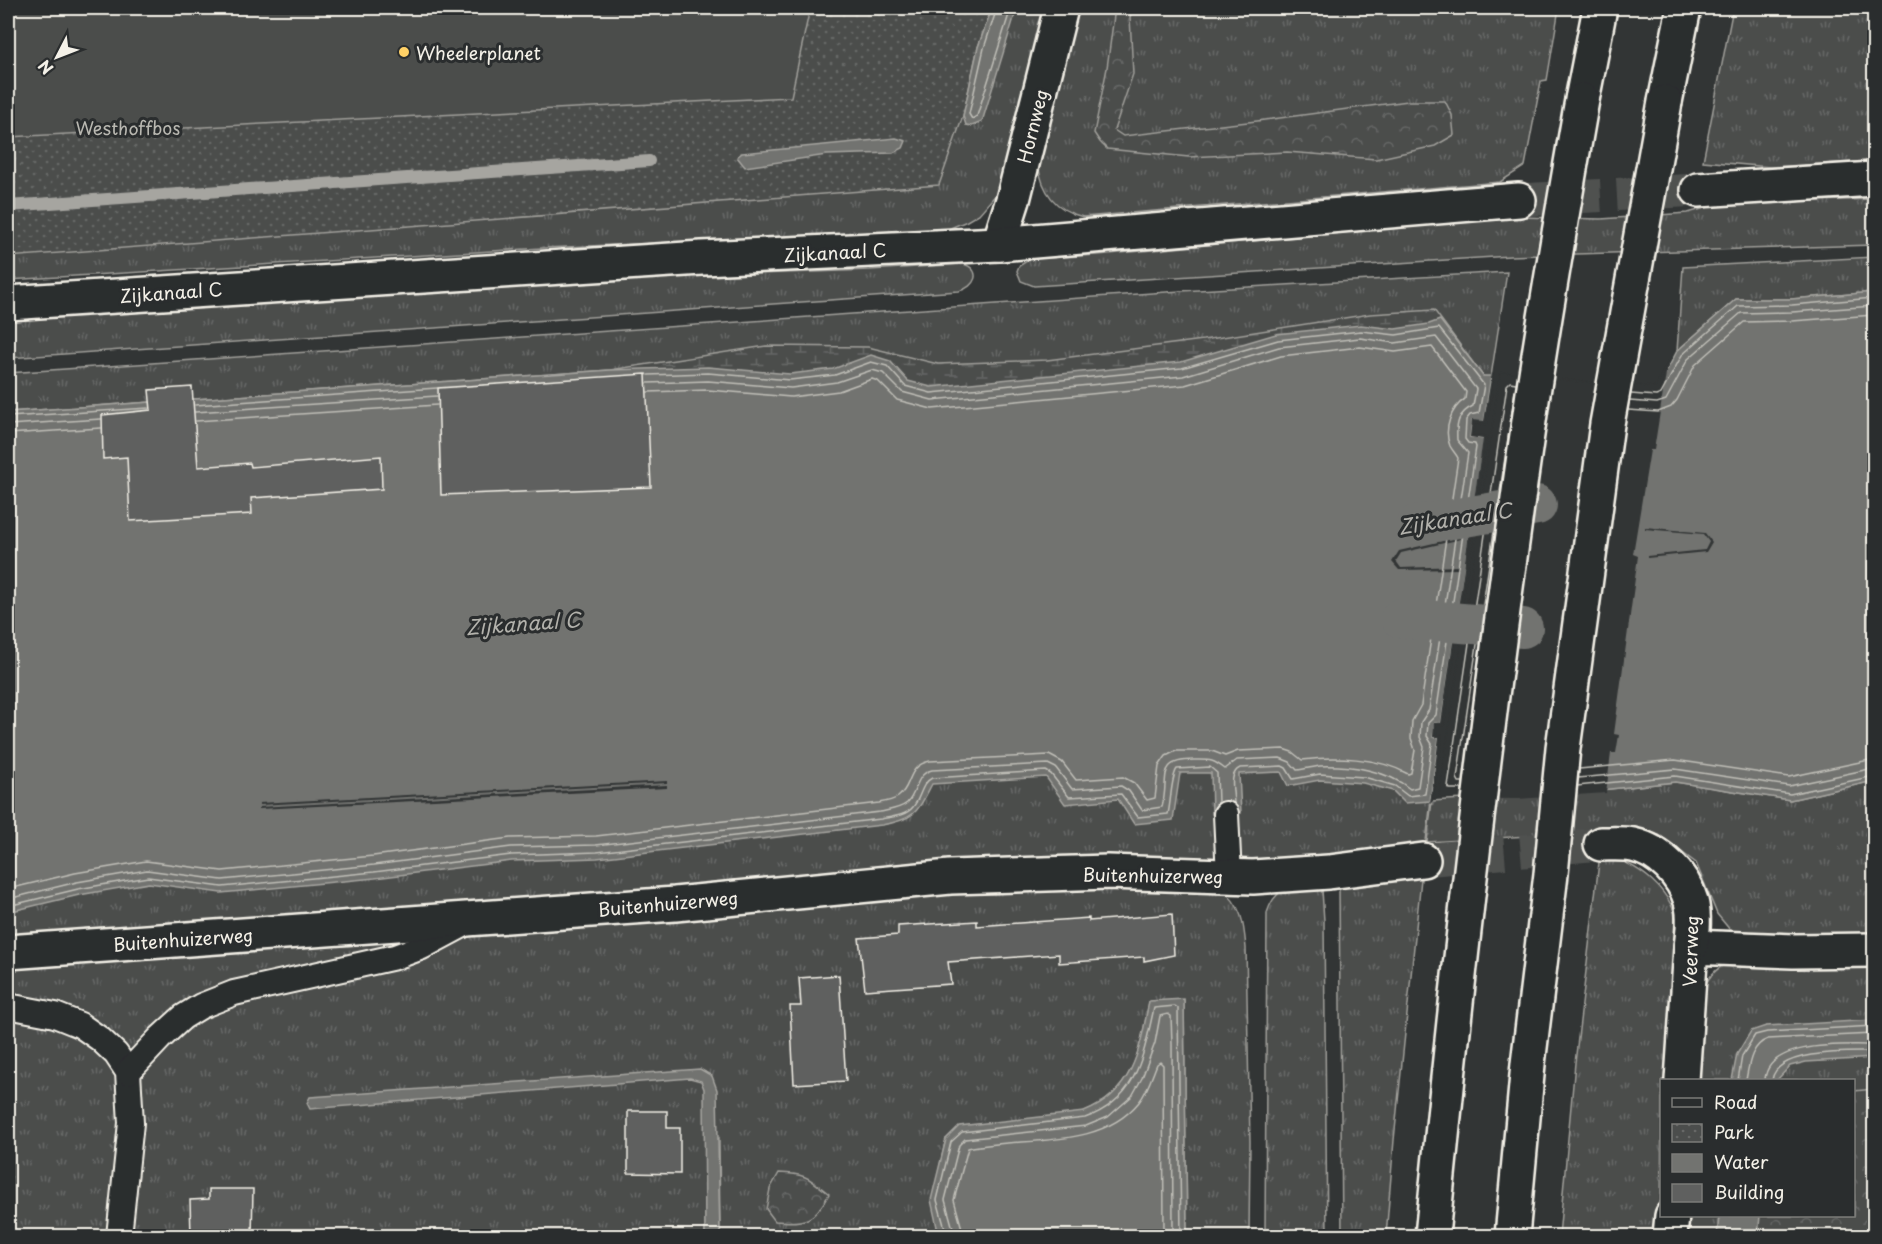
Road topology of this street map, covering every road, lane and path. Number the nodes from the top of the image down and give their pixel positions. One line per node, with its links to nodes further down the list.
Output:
1 (1061, 8): 7 (main road, Hornweg)
2 (1600, 8): 22 (main road, bridge)
3 (1684, 8): 23 (main road, bridge)
4 (1875, 179): 5 (main road)
5 (1698, 190)
6 (1519, 200): 7 (main road, Zijkanaal C)
7 (999, 244): 8 (main road, Zijkanaal C)
8 (8, 303)
9 (1226, 814): 12 (lane)
10 (1600, 844): 14 (main road, Veerweg)
11 (1423, 860): 12 (main road, Buitenhuizerweg)
12 (1229, 877): 13 (main road, Buitenhuizerweg)
13 (476, 918): 16 (main road, Buitenhuizerweg); 18 (lane)
14 (1691, 947): 15 (main road); 19 (main road, Veerweg)
15 (1875, 950)
16 (8, 952)
17 (8, 1006): 18 (lane)
18 (128, 1072): 21 (lane)
19 (1682, 1079)
20 (1672, 1217): 24 (main road)
21 (119, 1236)
22 (1432, 1236)
23 (1512, 1236)
24 (1670, 1236)

